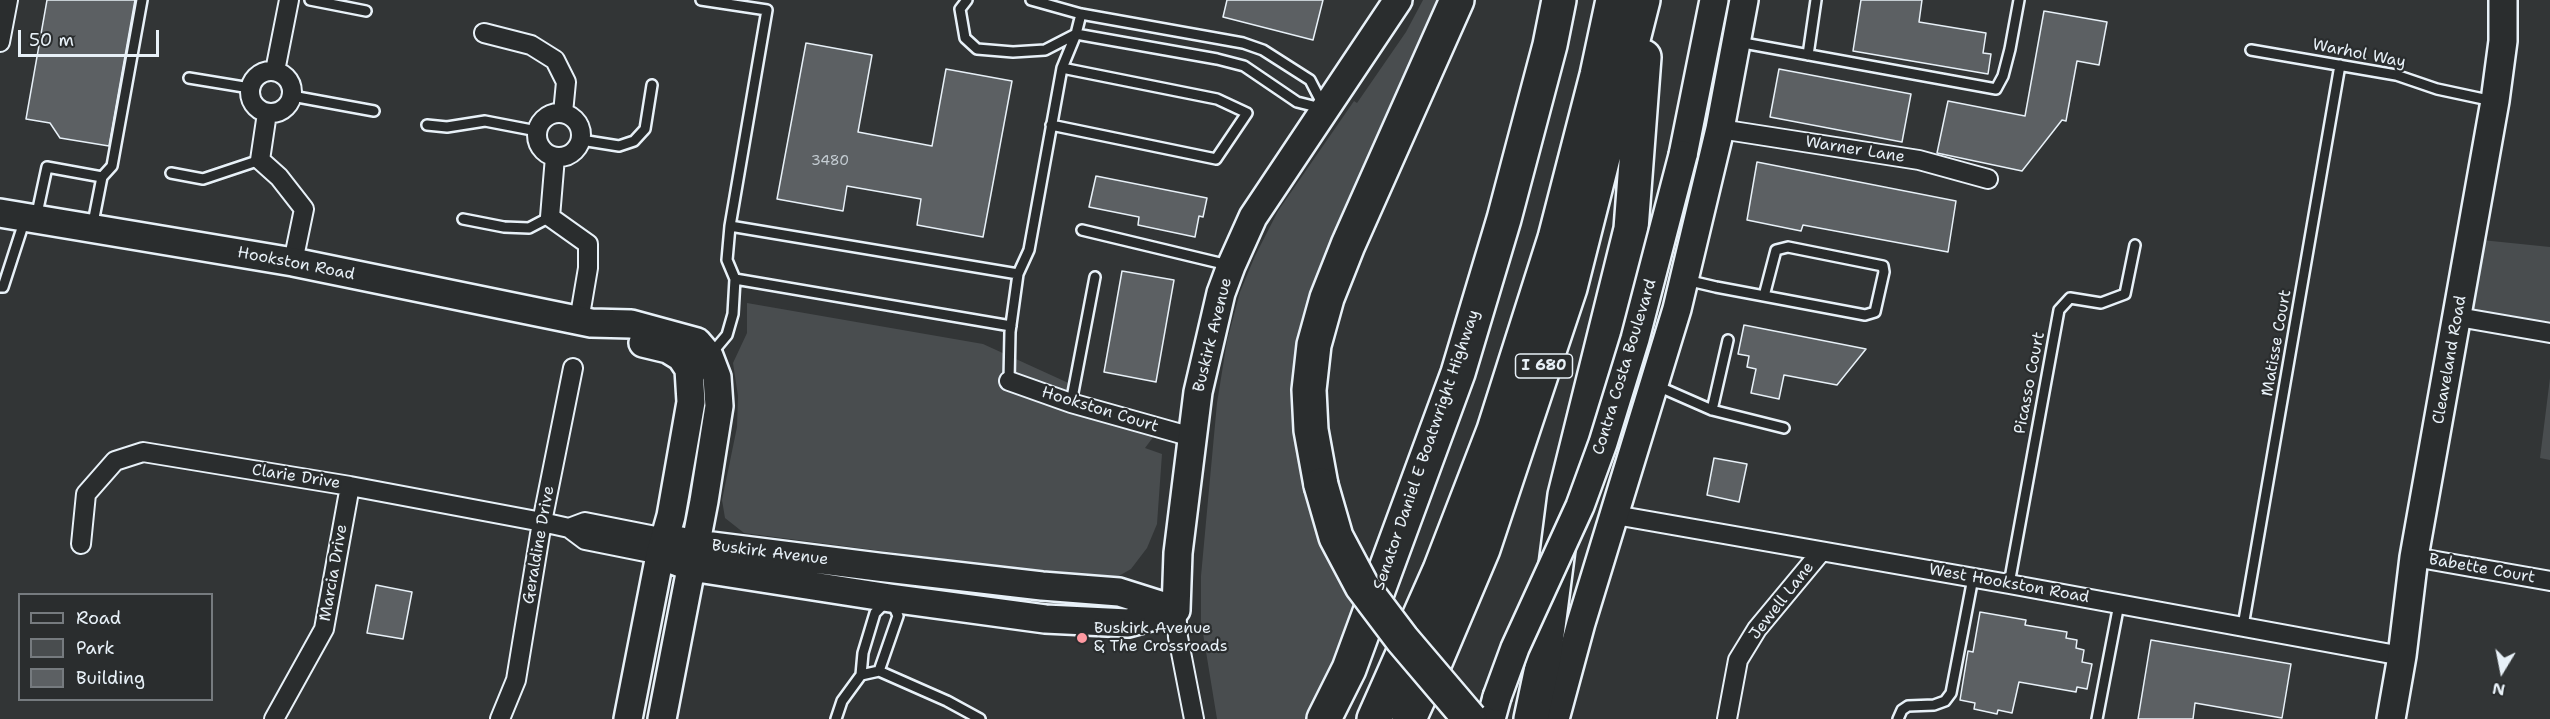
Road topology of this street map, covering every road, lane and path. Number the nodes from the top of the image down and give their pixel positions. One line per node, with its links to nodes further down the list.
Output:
1 (8, 0): 23 (street)
2 (142, 0): 47 (lane)
3 (289, 0): 29 (street)
4 (310, 0): 19 (lane)
5 (700, 0): 52 (lane)
6 (968, 0): 22 (lane)
7 (1031, 0): 20 (lane)
8 (1398, 0): 35 (main road, Buskirk Avenue)
9 (1457, 0): 107 (highway, bridge)
10 (1559, 0): 93 (highway, Senator Daniel E Boatwright Highway)
11 (1613, 0): 105 (highway, I 680)
12 (1643, 0): 106 (highway, I 680)
13 (1649, 0): 109 (highway)
14 (1714, 0): 108 (main road, Contra Costa Boulevard, bridge)
15 (1744, 0): 24 (main road, Contra Costa Boulevard)
16 (1816, 0): 26 (lane)
17 (2019, 0): 26 (lane)
18 (2503, 0): 34 (main road, Cleaveland Road)
19 (366, 11)
20 (1081, 14): 22 (lane); 35 (lane)
21 (484, 33): 38 (street)
22 (1076, 34): 28 (lane); 35 (lane)
23 (0, 42)
24 (1737, 42): 26 (lane); 41 (main road, Contra Costa Boulevard)
25 (2251, 50): 27 (lane, Warhol Way)
26 (1808, 55)
27 (2340, 65): 34 (lane, Warhol Way); 91 (lane, Matisse Court)
28 (1062, 68): 40 (lane); 40 (lane)
29 (275, 71): 32 (street); 33 (street)
30 (189, 78): 32 (lane)
31 (652, 85): 43 (lane)
32 (250, 88): 37 (street)
33 (292, 96): 36 (lane); 37 (street)
34 (2495, 101): 64 (main road, Cleaveland Road)
35 (1325, 109): 57 (main road, Buskirk Avenue)
36 (374, 111)
37 (267, 113): 45 (street)
38 (563, 113): 42 (street); 43 (street)
39 (428, 125): 42 (lane)
40 (1051, 125): 58 (lane)
41 (1720, 129): 48 (street, Warner Lane); 61 (main road, Contra Costa Boulevard)
42 (537, 131): 44 (street)
43 (582, 140): 44 (street)
44 (555, 157): 50 (street)
45 (260, 159): 46 (lane); 56 (street)
46 (171, 174)
47 (102, 177): 49 (lane); 53 (lane)
48 (1988, 179)
49 (21, 216): 53 (main road, Hookston Road); 62 (lane)
50 (550, 217): 51 (lane); 65 (street)
51 (463, 219)
52 (730, 226): 58 (lane); 60 (lane)
53 (92, 228): 56 (main road, Hookston Road)
54 (1082, 230): 57 (lane)
55 (2135, 245): 87 (lane, Picasso Court)
56 (293, 262): 65 (main road, Hookston Road)
57 (1230, 266): 76 (main road, Buskirk Avenue)
58 (1018, 274): 66 (lane)
59 (1095, 277): 73 (lane)
60 (735, 279): 66 (lane); 69 (lane)
61 (1684, 280): 63 (lane); 72 (main road, Contra Costa Boulevard)
62 (0, 287)
63 (1764, 296): 63 (lane)
64 (2458, 317): 67 (street); 84 (main road, Cleaveland Road)
65 (585, 322): 69 (main road, Hookston Road)
66 (1011, 326): 71 (lane)
67 (2550, 333)
68 (1728, 340): 74 (lane)
69 (699, 363): 81 (main road); 83 (main road)
70 (573, 368): 79 (street, Geraldine Drive)
71 (1009, 381): 73 (street, Hookston Court)
72 (1654, 385): 74 (lane); 78 (main road, Contra Costa Boulevard)
73 (1071, 403): 76 (street, Hookston Court)
74 (1712, 410): 75 (lane)
75 (1784, 428)
76 (1191, 437): 90 (main road, Buskirk Avenue)
77 (350, 486): 79 (street, Clarie Drive); 80 (street, Clarie Drive); 96 (street, Marcia Drive)
78 (1615, 515): 82 (street, West Hookston Road); 110 (main road, Contra Costa Boulevard)
79 (542, 522): 81 (street, Clarie Drive); 97 (street, Geraldine Drive)
80 (81, 544)
81 (663, 546): 83 (main road, Buskirk Avenue); 98 (main road)
82 (1821, 552): 85 (street, West Hookston Road); 111 (street, Jewell Lane)
83 (694, 555): 88 (main road, Buskirk Avenue); 90 (main road, Buskirk Avenue); 99 (main road, Buskirk Avenue)
84 (2414, 557): 86 (street, Babette Court); 92 (main road, Cleaveland Road)
85 (1973, 578): 87 (street, West Hookston Road); 112 (lane)
86 (2550, 581)
87 (2009, 584): 89 (street, West Hookston Road)
88 (890, 598): 90 (main road, Buskirk Avenue); 94 (lane); 95 (lane)
89 (2119, 604): 91 (street, West Hookston Road); 113 (lane)
90 (1176, 610): 102 (street)
91 (2243, 626): 92 (street, West Hookston Road)
92 (2402, 656): 114 (main road, Cleaveland Road)
93 (1349, 669): 103 (highway); 104 (highway, Senator Daniel E Boatwright Highway)
94 (879, 670): 95 (lane); 101 (lane)
95 (861, 675): 100 (lane)
96 (274, 719)
97 (500, 719)
98 (628, 719)
99 (662, 719)
100 (836, 719)
101 (980, 719)
102 (1194, 719)
103 (1314, 719)
104 (1324, 719)
105 (1374, 719)
106 (1409, 719)
107 (1470, 719)
108 (1491, 719)
109 (1531, 719)
110 (1555, 719)
111 (1727, 719)
112 (1898, 719)
113 (2097, 719)
114 (2391, 719)

